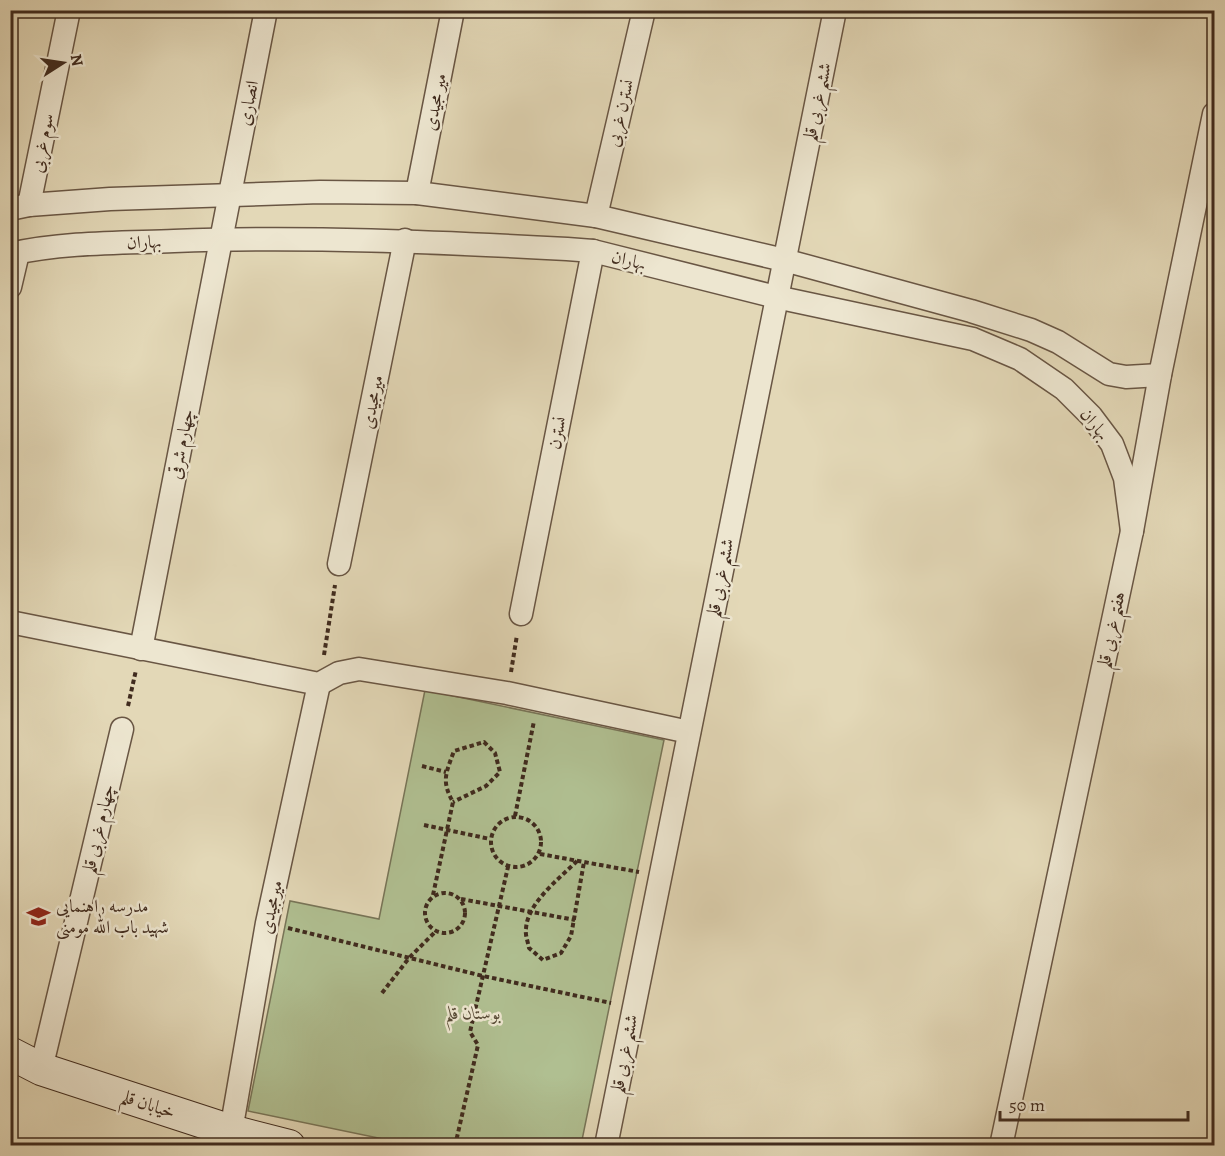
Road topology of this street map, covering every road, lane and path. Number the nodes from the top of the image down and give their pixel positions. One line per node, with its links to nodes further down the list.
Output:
1 (69, 10): 9 (street, سوم غربی)
2 (266, 10): 8 (street, انصاری)
3 (453, 10): 7 (street, میر مجیدی)
4 (644, 10): 10 (street, نسترن غربی)
5 (835, 10): 15 (street, ششم غربی قلم)
6 (1215, 114): 18 (street, هفتم غربی قلم)
7 (417, 193): 8 (street, بهاران); 10 (street, بهاران)
8 (230, 195): 9 (street, بهاران); 11 (street, انصاری)
9 (20, 207)
10 (596, 216): 15 (street, بهاران)
11 (221, 240): 12 (street, بهاران); 14 (street, بهاران); 23 (street, چهارم شرقی)
12 (405, 240): 13 (street, بهاران); 20 (street, میرمجیدی)
13 (593, 251): 17 (street, بهاران); 21 (street, نسترن)
14 (14, 254): 16 (street)
15 (784, 260): 17 (street, ششم غربی قلم); 18 (street, بهاران)
16 (10, 287)
17 (776, 297): 19 (street, بهاران); 28 (street, ششم غربی قلم)
18 (1160, 375): 19 (street, هفتم غربی قلم)
19 (1132, 531): 58 (street, هفتم غربی قلم)
20 (339, 564): 24 (path)
21 (521, 614): 25 (path)
22 (10, 622): 23 (street)
23 (141, 649): 24 (street); 27 (path)
24 (319, 684): 25 (street); 46 (street, میرمجیدی)
25 (507, 693): 26 (street)
26 (539, 700): 28 (street); 32 (path)
27 (122, 729): 53 (street, چهارم غربی قلم)
28 (689, 732): 40 (street, ششم غربی قلم)
29 (422, 766): 30 (path)
30 (446, 772): 31 (path); 31 (path)
31 (453, 802): 34 (path)
32 (515, 816): 35 (path); 36 (path)
33 (424, 825): 34 (path)
34 (447, 830): 35 (path); 41 (path)
35 (490, 838): 39 (path)
36 (540, 854): 37 (path); 39 (path)
37 (577, 861): 38 (path); 44 (path)
38 (584, 862): 40 (path); 45 (path)
39 (508, 867): 43 (path)
40 (660, 876): 51 (street, ششم غربی قلم)
41 (433, 896): 42 (path); 47 (path)
42 (460, 899): 43 (path); 47 (path)
43 (500, 906): 44 (path); 49 (path)
44 (531, 912): 45 (path); 45 (path)
45 (575, 920)
46 (267, 923): 48 (path); 54 (street, میرمجیدی)
47 (435, 932): 48 (path)
48 (409, 958): 49 (path); 50 (path)
49 (483, 976): 51 (path); 56 (path)
50 (382, 993)
51 (634, 1008): 57 (street, ششم غربی قلم)
52 (10, 1053): 53 (street, خیابان قلم)
53 (41, 1069): 54 (street, خیابان قلم)
54 (245, 1138): 55 (street, خیابان قلم)
55 (289, 1146)
56 (455, 1146)
57 (606, 1146)
58 (1001, 1146)

